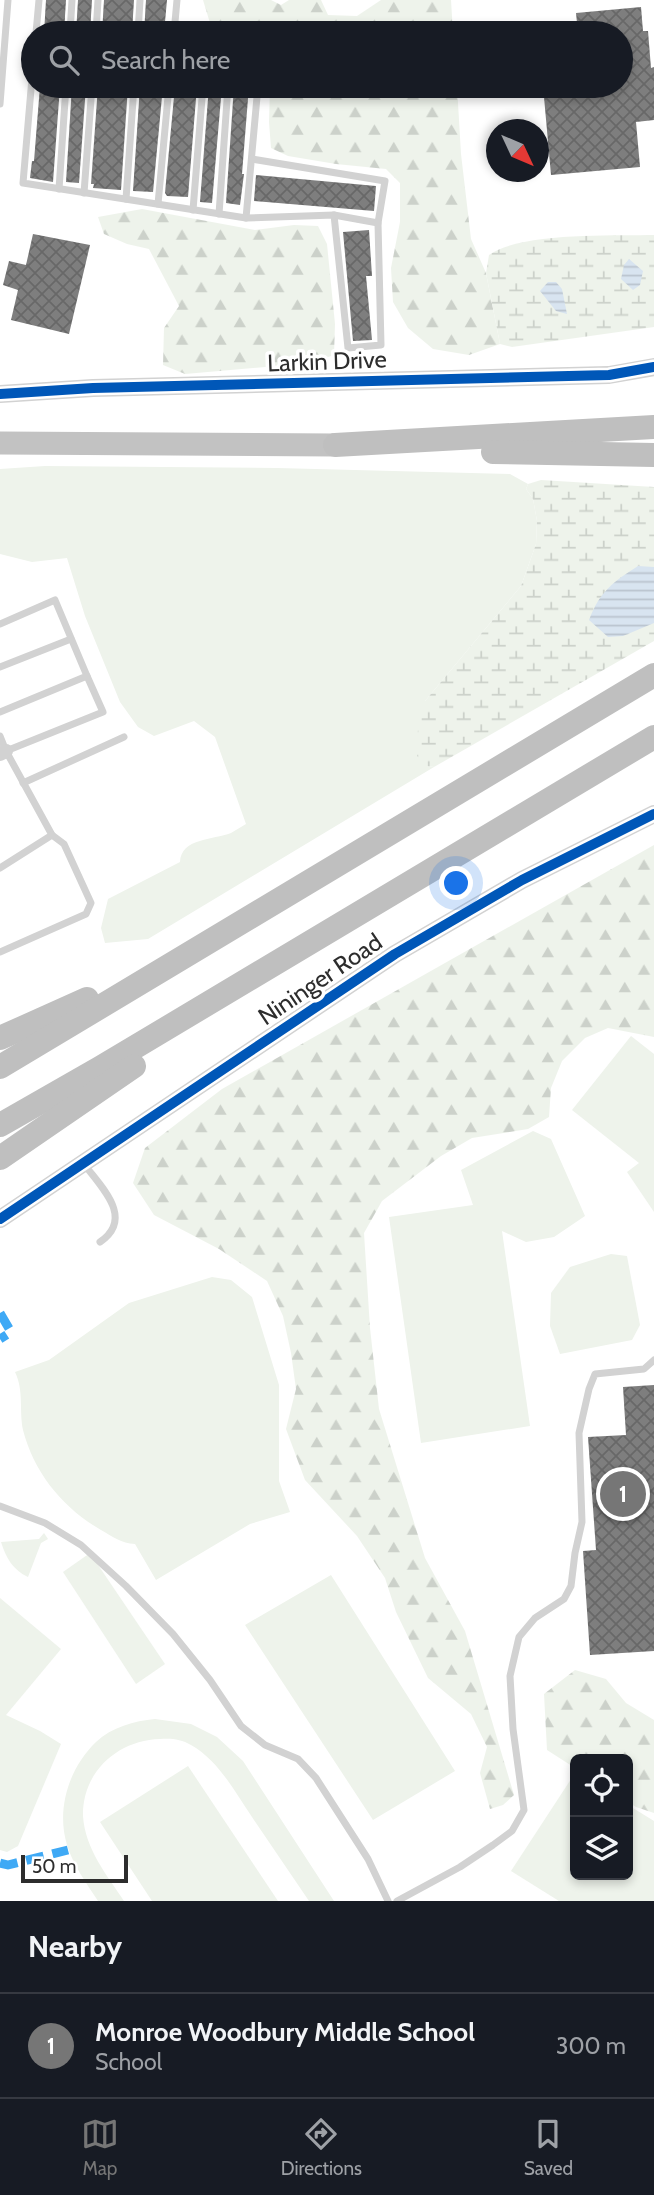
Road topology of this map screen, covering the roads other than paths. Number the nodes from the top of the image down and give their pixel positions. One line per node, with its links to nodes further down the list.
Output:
1 (8, 0): 20 (lane)
2 (39, 0): 7 (lane)
3 (72, 0): 8 (lane)
4 (98, 0): 9 (lane)
5 (140, 0): 10 (lane)
6 (177, 0): 11 (lane)
7 (37, 21)
8 (71, 21)
9 (97, 21)
10 (139, 21)
11 (175, 21)
12 (30, 98): 22 (lane)
13 (65, 98): 22 (lane)
14 (91, 98): 23 (lane)
15 (133, 98): 24 (lane)
16 (168, 98): 25 (lane)
17 (202, 98): 26 (lane)
18 (227, 98): 27 (lane)
19 (257, 98): 21 (lane)
20 (0, 104)
21 (251, 159): 29 (lane); 30 (lane)
22 (59, 189): 23 (lane)
23 (84, 192): 24 (lane)
24 (126, 199): 25 (lane)
25 (159, 204): 26 (lane)
26 (193, 210): 27 (lane)
27 (219, 214): 29 (lane)
28 (334, 215): 29 (lane); 30 (lane); 30 (lane)
29 (247, 218)
30 (378, 223)
31 (654, 367): 32 (street, Larkin Drive)
32 (0, 394)
33 (654, 427): 35 (highway)
34 (0, 443): 35 (highway)
35 (335, 445): 36 (highway)
36 (654, 454)
37 (0, 624): 38 (lane)
38 (71, 639): 39 (lane); 41 (lane)
39 (0, 667)
40 (654, 675): 51 (highway)
41 (87, 676): 42 (lane); 46 (lane)
42 (0, 712)
43 (0, 736): 46 (lane)
44 (124, 737): 47 (lane)
45 (654, 737): 53 (highway)
46 (3, 753): 47 (lane)
47 (23, 783): 49 (lane)
48 (654, 814): 58 (street, Nininger Road)
49 (52, 835): 50 (lane); 52 (lane)
50 (0, 867)
51 (302, 887): 54 (highway); 55 (highway)
52 (0, 952)
53 (276, 963): 56 (highway); 57 (highway)
54 (0, 1038)
55 (0, 1067)
56 (0, 1125)
57 (0, 1158)
58 (83, 1164): 59 (street, Nininger Road); 62 (lane)
59 (25, 1204): 60 (street, Nininger Road); 61 (street, Nininger Road)
60 (0, 1219)
61 (0, 1227)
62 (100, 1242)
63 (654, 1360): 66 (lane)
64 (0, 1506): 65 (lane)
65 (388, 1901)
66 (397, 1901)

